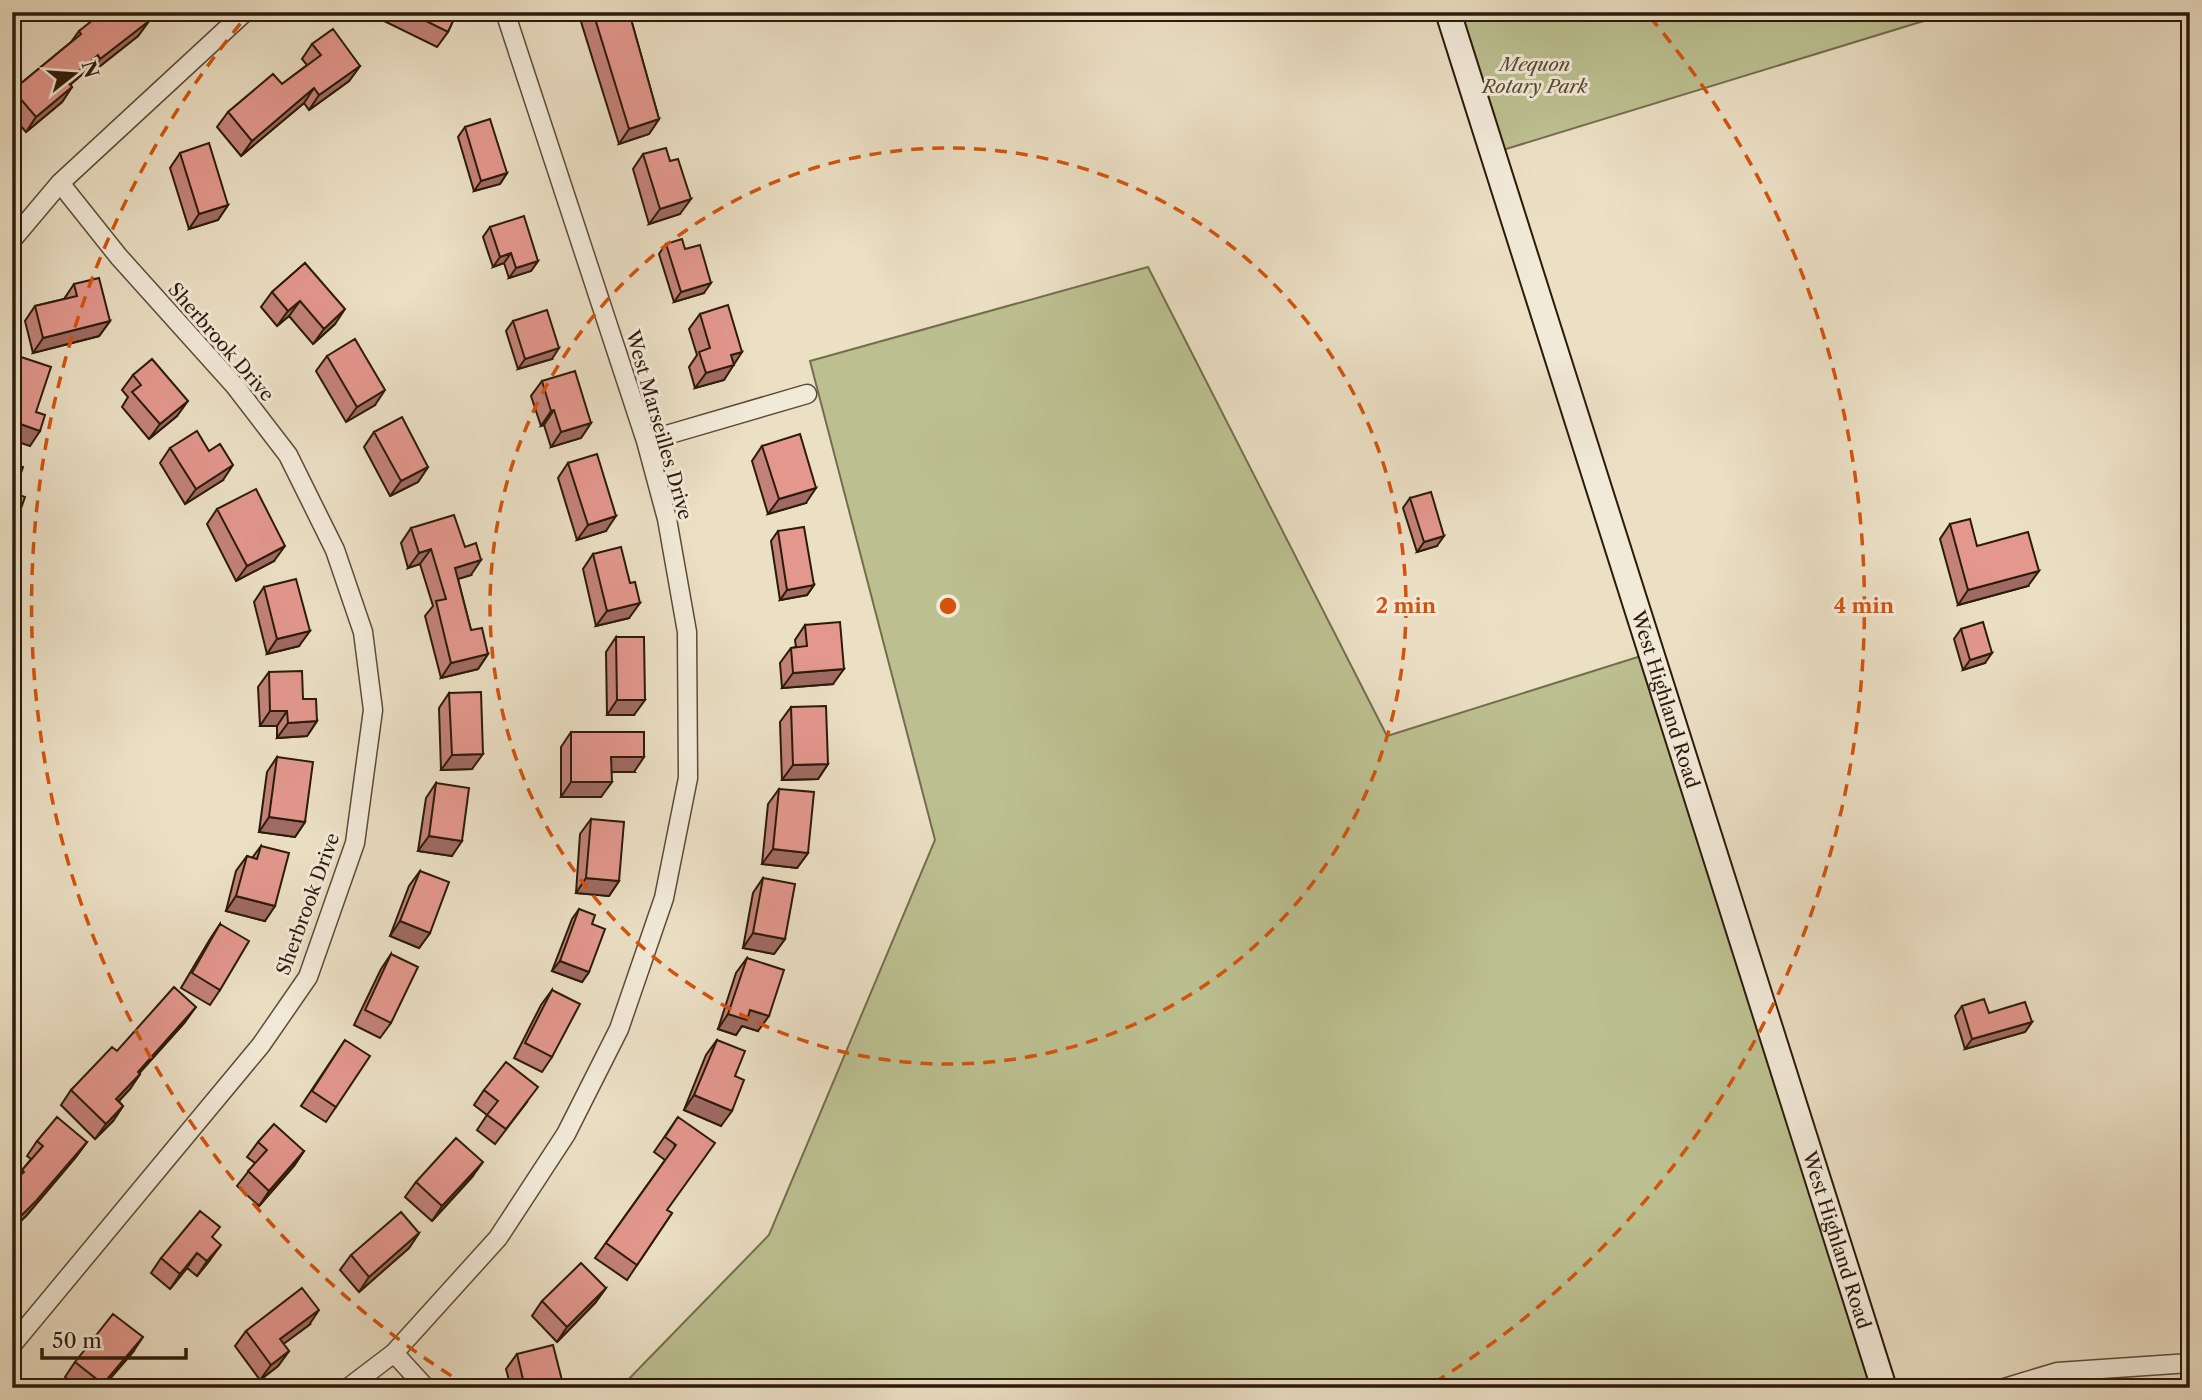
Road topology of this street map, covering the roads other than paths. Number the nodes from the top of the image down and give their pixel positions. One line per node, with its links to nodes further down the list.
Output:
1 (245, 12): 4 (street)
2 (505, 12): 7 (street, West Marseilles Drive)
3 (1448, 12): 13 (main road, West Highland Road)
4 (60, 183): 5 (street); 8 (street, Sherbrook Drive)
5 (12, 240)
6 (807, 394): 7 (street)
7 (646, 441): 9 (street, West Marseilles Drive)
8 (12, 1345)
9 (394, 1353): 11 (street, West Marseilles Drive); 12 (street)
10 (2190, 1363): 14 (street)
11 (348, 1388)
12 (426, 1388)
13 (1884, 1388)
14 (2004, 1388)

